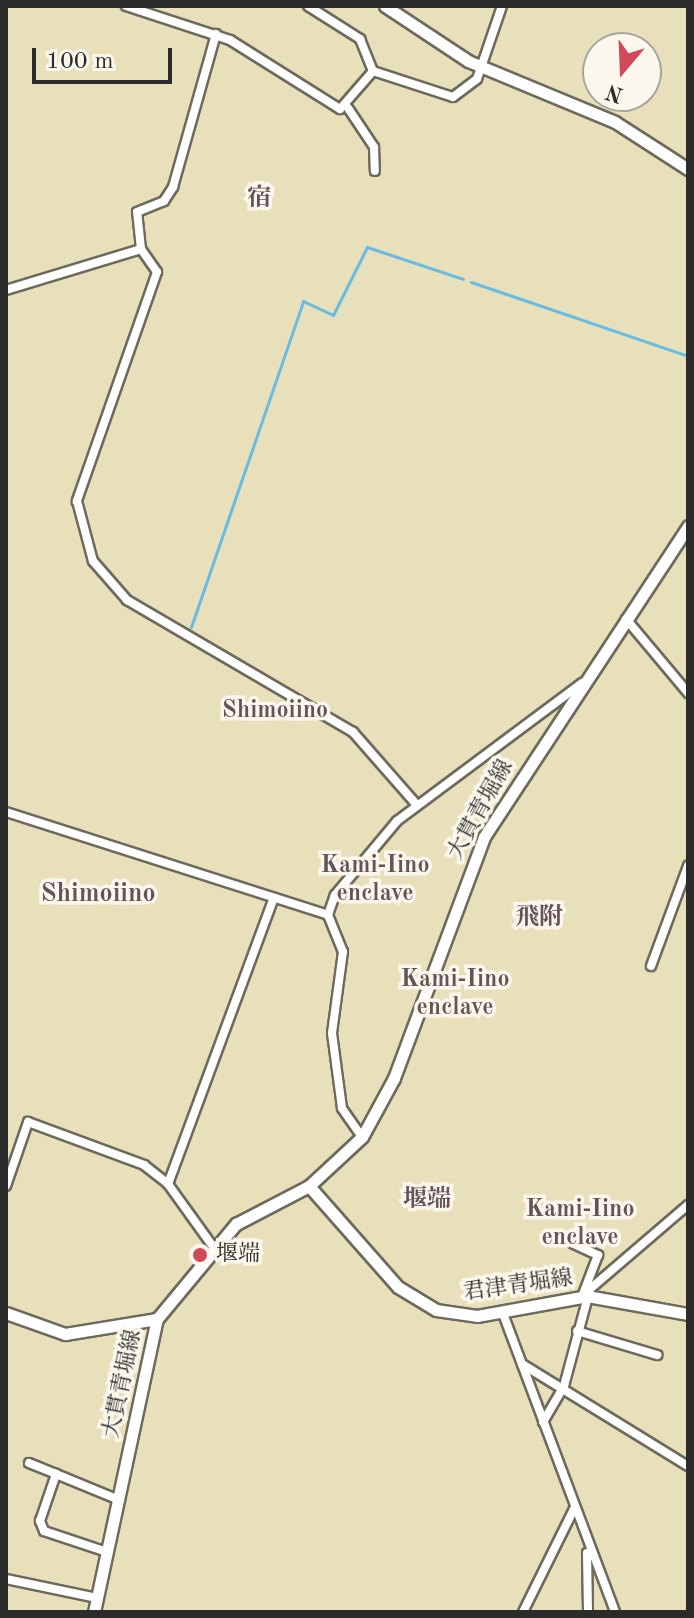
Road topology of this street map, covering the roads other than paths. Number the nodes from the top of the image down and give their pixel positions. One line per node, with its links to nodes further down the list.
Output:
1 (126, 6): 5 (street)
2 (308, 6): 7 (street)
3 (385, 6): 6 (main road)
4 (502, 6): 6 (street)
5 (216, 34): 8 (street); 11 (street)
6 (482, 68): 7 (street); 9 (main road)
7 (373, 71): 8 (street)
8 (348, 108): 10 (street)
9 (688, 169)
10 (375, 171)
11 (141, 249): 12 (street); 17 (street)
12 (6, 290)
13 (688, 526): 14 (main road, 大貫青堀線)
14 (626, 619): 15 (main road, 大貫青堀線); 16 (street)
15 (582, 683): 17 (street); 23 (main road, 大貫青堀線)
16 (688, 693)
17 (417, 805): 21 (street)
18 (6, 812): 20 (street)
19 (688, 866): 22 (street)
20 (274, 898): 21 (street); 24 (street)
21 (328, 915): 23 (street)
22 (651, 966)
23 (362, 1137): 26 (main road, 大貫青堀線)
24 (168, 1184): 25 (street); 29 (street)
25 (6, 1186)
26 (309, 1186): 29 (main road, 大貫青堀線); 31 (main road, 君津青堀線)
27 (688, 1205): 30 (street)
28 (572, 1243): 30 (street)
29 (214, 1248): 34 (main road, 大貫青堀線)
30 (584, 1296): 31 (main road, 君津青堀線); 33 (main road, 君津青堀線); 35 (street)
31 (502, 1311): 37 (street)
32 (6, 1313): 34 (main road)
33 (688, 1314)
34 (157, 1319): 43 (main road, 大貫青堀線)
35 (577, 1331): 36 (street); 38 (street)
36 (657, 1355)
37 (521, 1364): 38 (street); 39 (street)
38 (564, 1386): 39 (street); 41 (street)
39 (543, 1422): 44 (street)
40 (29, 1463): 42 (street)
41 (688, 1466)
42 (56, 1474): 43 (street); 46 (street)
43 (119, 1500): 46 (main road, 大貫青堀線)
44 (574, 1509): 45 (street); 50 (street)
45 (587, 1548): 51 (street); 52 (street)
46 (107, 1552): 48 (main road, 大貫青堀線)
47 (6, 1579): 48 (street)
48 (97, 1598): 49 (main road, 大貫青堀線)
49 (94, 1612)
50 (523, 1612)
51 (588, 1612)
52 (615, 1612)

